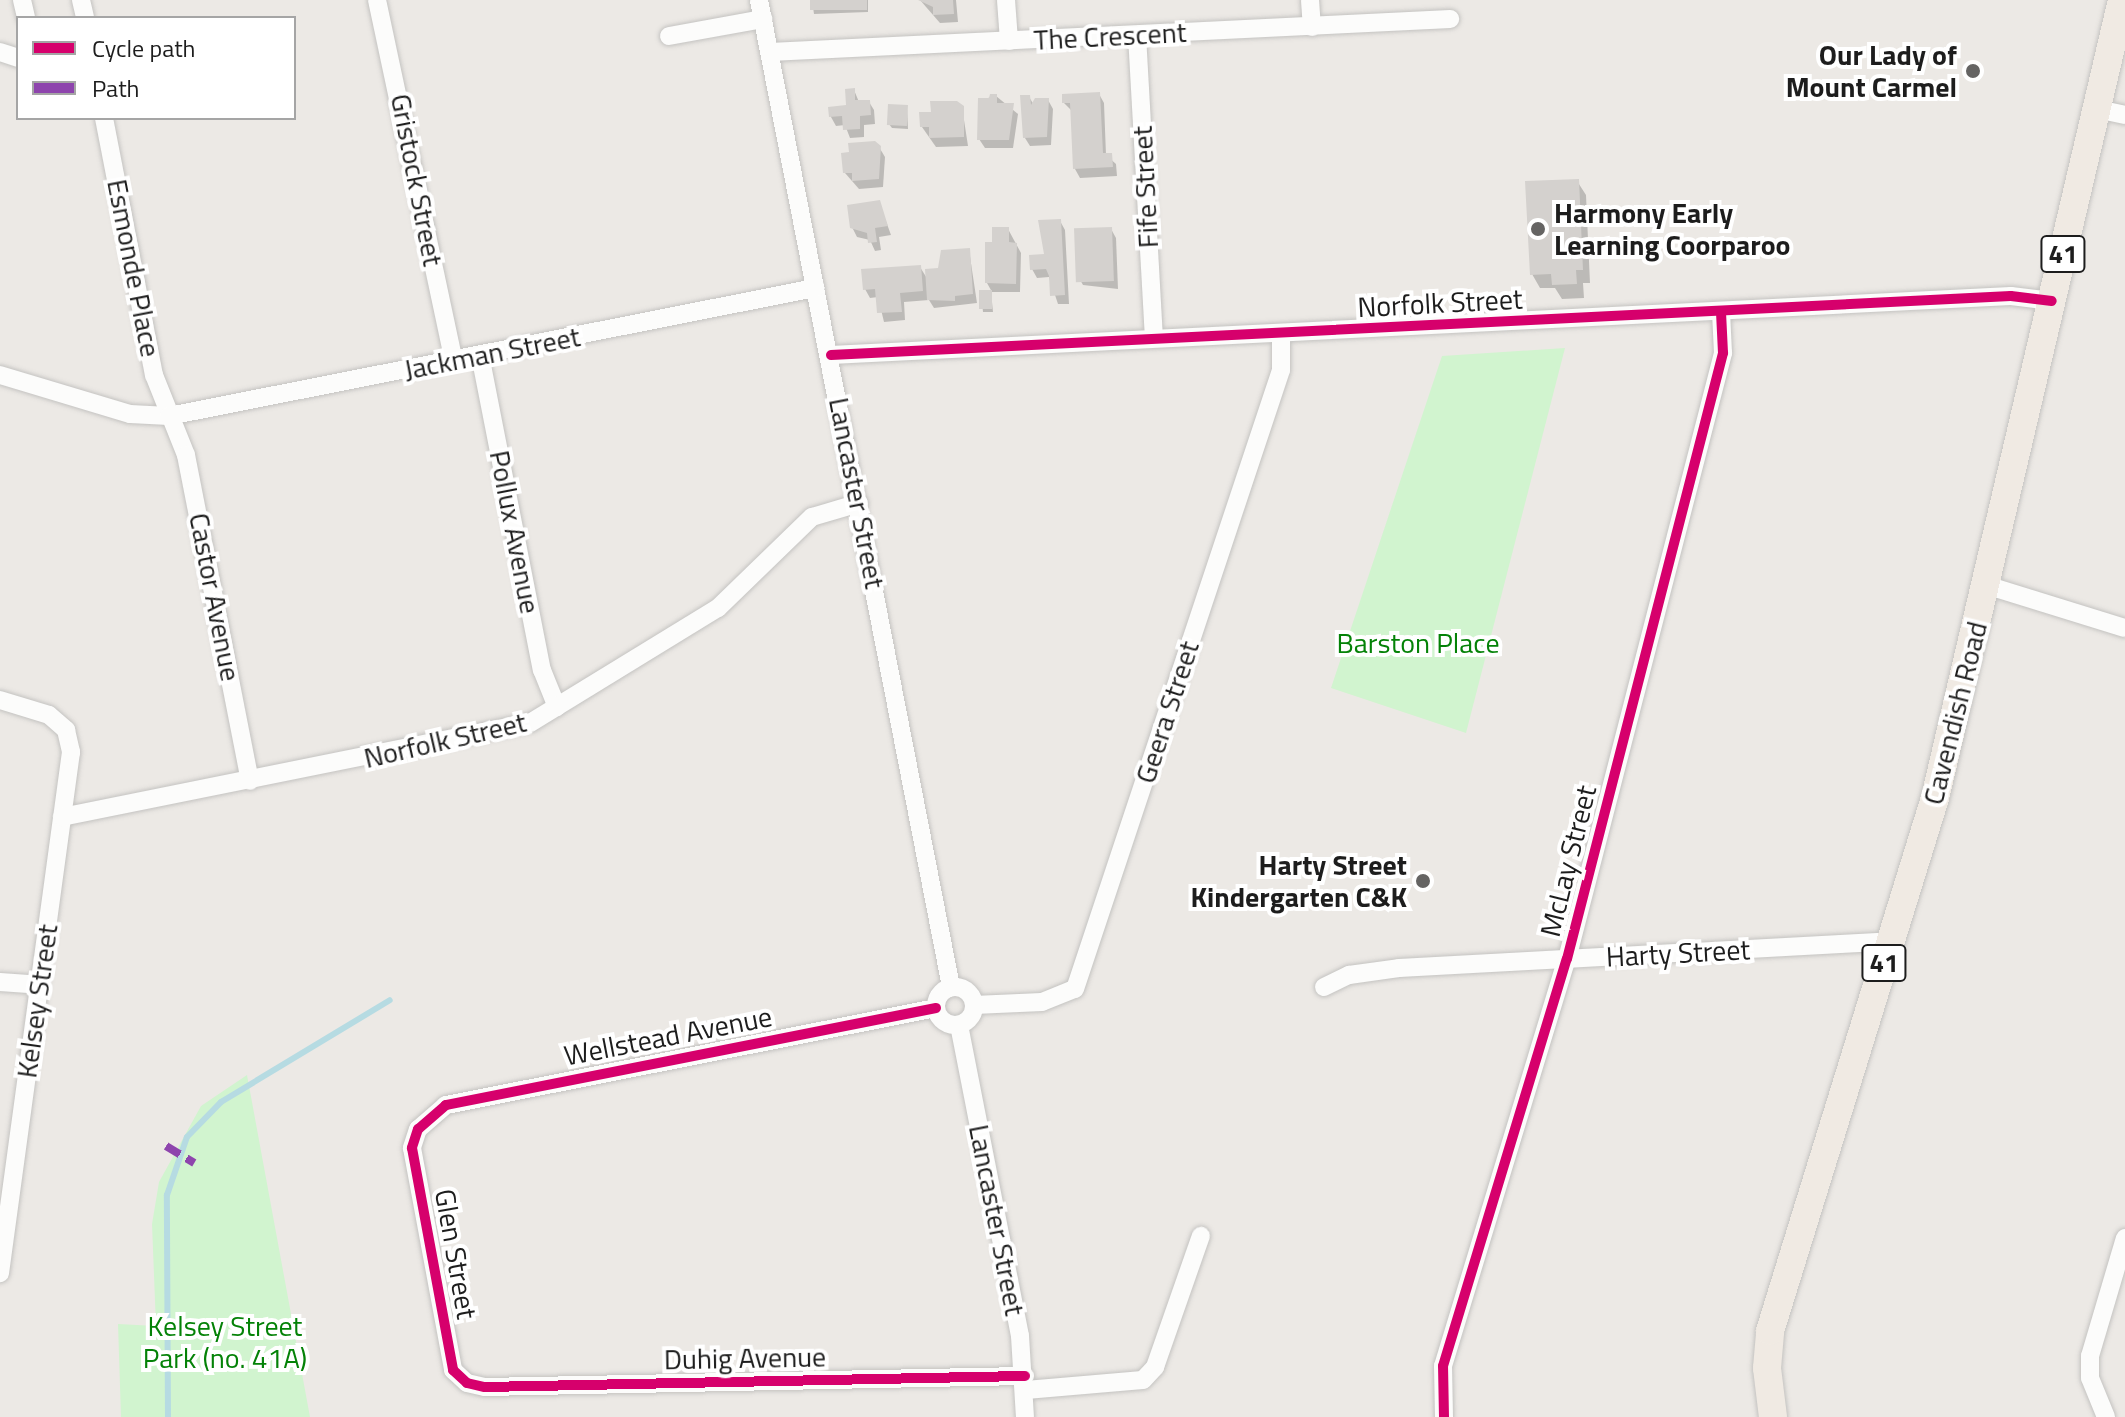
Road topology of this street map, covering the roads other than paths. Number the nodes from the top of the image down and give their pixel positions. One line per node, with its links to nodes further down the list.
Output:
1 (377, 0): 22 (street, Gristock Street)
2 (1006, 0): 10 (street)
3 (1310, 0): 7 (street)
4 (2122, 0): 12 (main road, Cavendish Road / 41)
5 (761, 9): 9 (street); 11 (street, Lancaster Street)
6 (1450, 19): 7 (street, The Crescent)
7 (1312, 27): 8 (street, The Crescent)
8 (1137, 35): 10 (street, The Crescent); 19 (street, Fife Street)
9 (669, 36)
10 (1009, 41): 11 (street, The Crescent)
11 (770, 52): 15 (street, Lancaster Street)
12 (2097, 109): 13 (street); 16 (main road, Cavendish Road / 41)
13 (2125, 115)
14 (104, 120): 24 (street, Esmonde Place)
15 (815, 288): 20 (street, Jackman Street); 21 (street, Lancaster Street)
16 (2052, 301): 17 (street, Norfolk Street); 26 (main road, Cavendish Road / 41)
17 (1721, 312): 18 (street, Norfolk Street); 33 (street, McLay Street)
18 (1281, 335): 19 (street, Norfolk Street); 38 (street, Geera Street)
19 (1154, 338): 21 (street, Norfolk Street)
20 (480, 355): 22 (street, Jackman Street); 29 (street, Pollux Avenue)
21 (831, 355): 25 (street, Lancaster Street)
22 (454, 361): 24 (street, Jackman Street)
23 (0, 375): 24 (street, Jackman Street)
24 (169, 416): 30 (street, Castor Avenue)
25 (859, 503): 29 (street, Norfolk Street); 36 (street, Lancaster Street)
26 (1986, 585): 27 (street); 32 (main road, Cavendish Road / 41)
27 (2125, 628)
28 (0, 700): 31 (street, Kelsey Street)
29 (557, 707): 30 (street, Norfolk Street)
30 (250, 781): 31 (street, Norfolk Street)
31 (62, 817): 35 (street, Kelsey Street)
32 (1891, 941): 33 (street, Harty Street); 49 (main road, Cavendish Road / 41)
33 (1567, 959): 37 (street, Harty Street); 48 (street, McLay Street)
34 (0, 982): 35 (street)
35 (39, 985): 44 (street, Kelsey Street)
36 (951, 987): 38 (street); 39 (street)
37 (1324, 987)
38 (974, 1005): 40 (street)
39 (936, 1008): 40 (street); 41 (street, Wellstead Avenue)
40 (959, 1025): 46 (street, Lancaster Street)
41 (418, 1129): 45 (street, Glen Street)
42 (1201, 1236): 46 (street, Duhig Avenue)
43 (2125, 1238): 50 (street)
44 (0, 1273)
45 (467, 1383): 46 (street, Duhig Avenue)
46 (1026, 1383): 47 (street, Lancaster Street)
47 (1025, 1417)
48 (1444, 1417)
49 (1773, 1417)
50 (2106, 1417)

